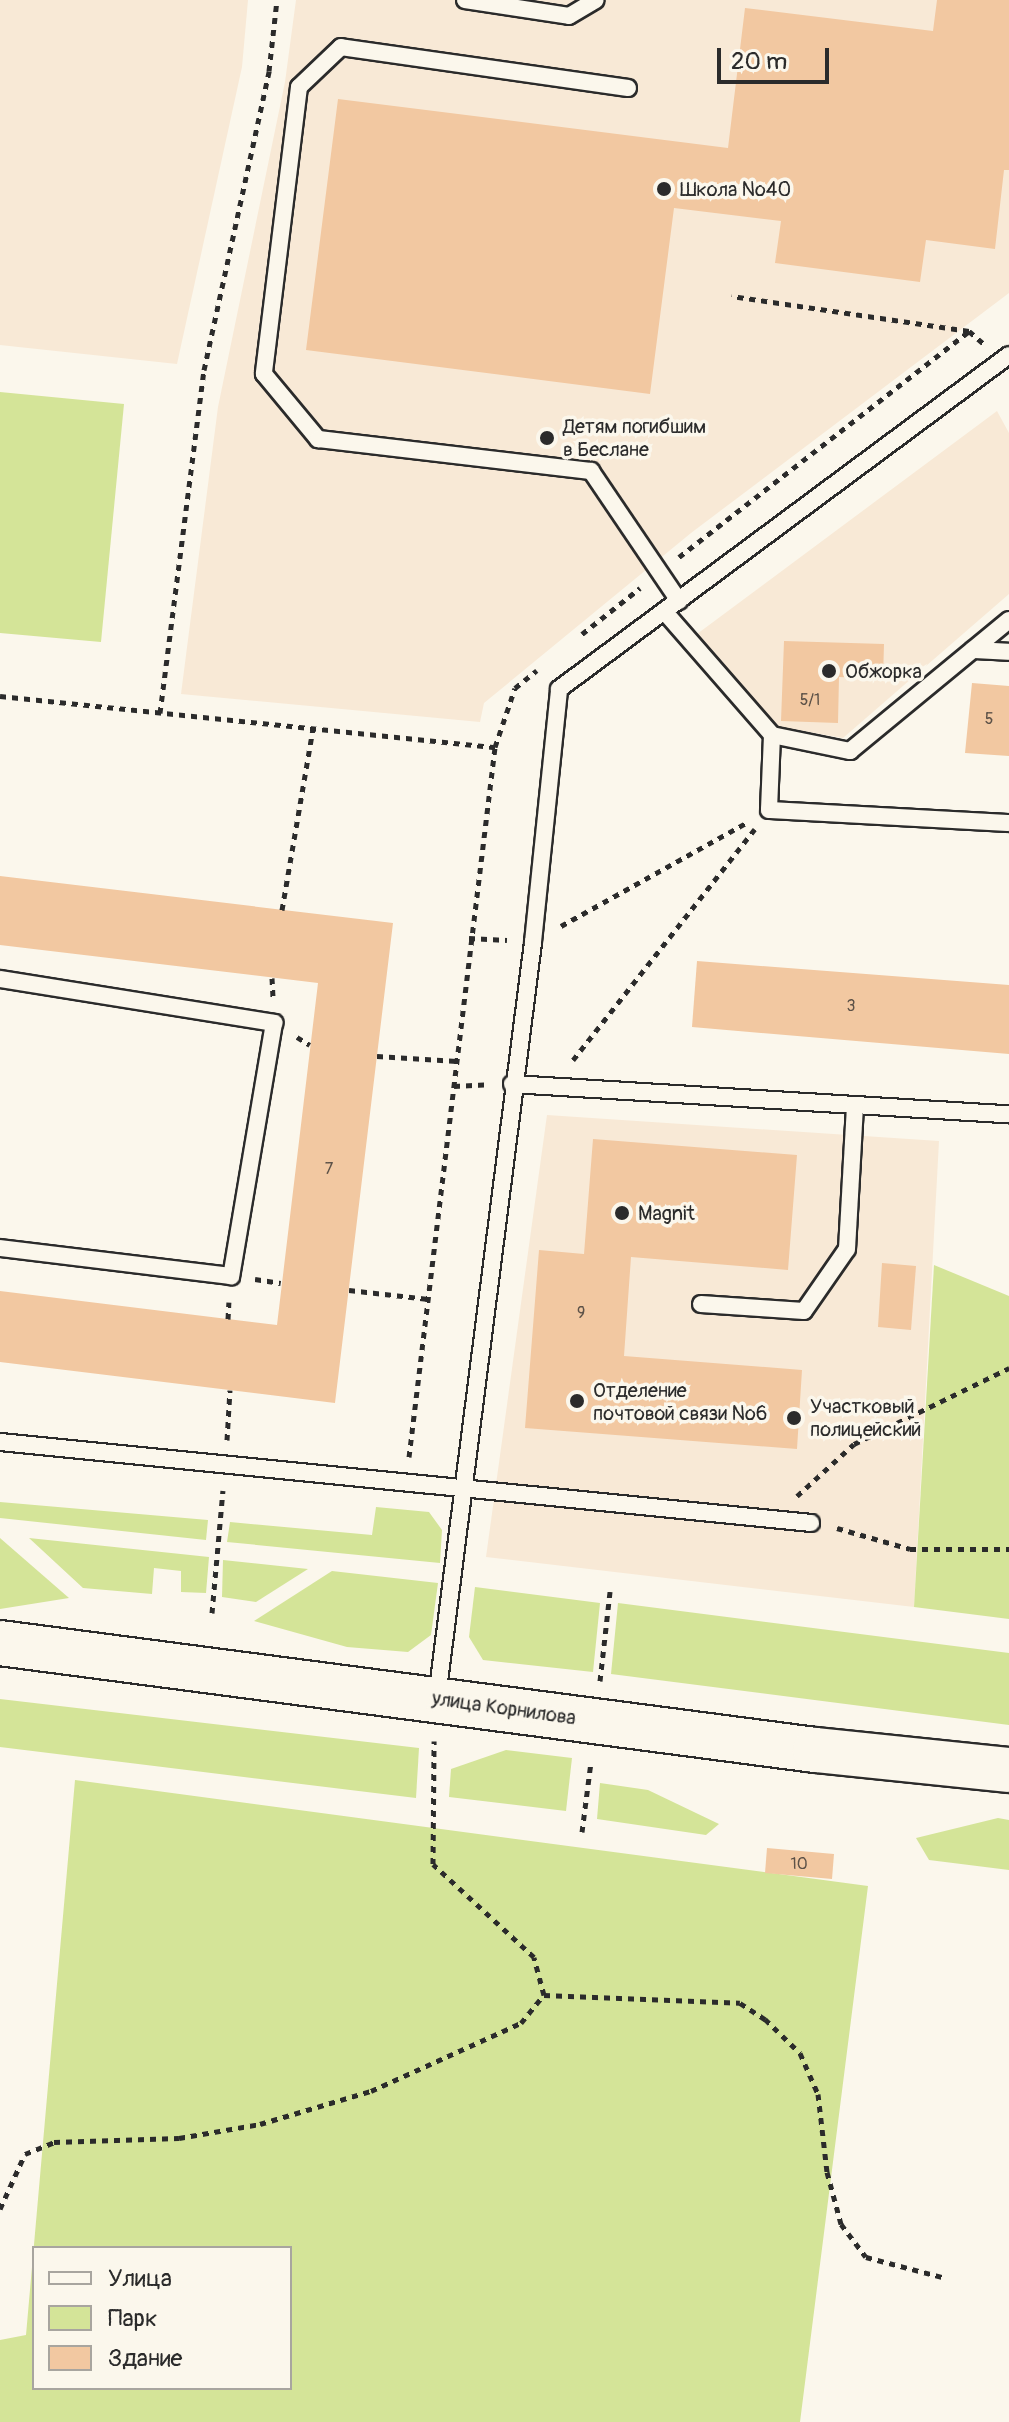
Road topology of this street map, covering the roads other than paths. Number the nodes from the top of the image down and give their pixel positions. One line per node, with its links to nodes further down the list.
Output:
1 (465, 0): 2 (lane)
2 (596, 0)
3 (628, 88): 5 (lane)
4 (1007, 363): 5 (lane)
5 (679, 601): 6 (lane)
6 (664, 611): 10 (lane); 13 (lane)
7 (1009, 620): 8 (lane)
8 (973, 650): 9 (lane); 10 (lane)
9 (1009, 652)
10 (772, 735): 11 (lane)
11 (1009, 823)
12 (0, 979): 16 (lane)
13 (512, 1084): 14 (lane); 19 (lane)
14 (855, 1105): 15 (lane); 17 (lane)
15 (1009, 1114)
16 (0, 1248)
17 (701, 1304)
18 (0, 1442): 19 (lane)
19 (462, 1490): 20 (lane); 22 (lane)
20 (811, 1523)
21 (0, 1643): 22 (main road, улица Корнилова)
22 (437, 1698): 23 (main road, улица Корнилова)
23 (1009, 1770)

